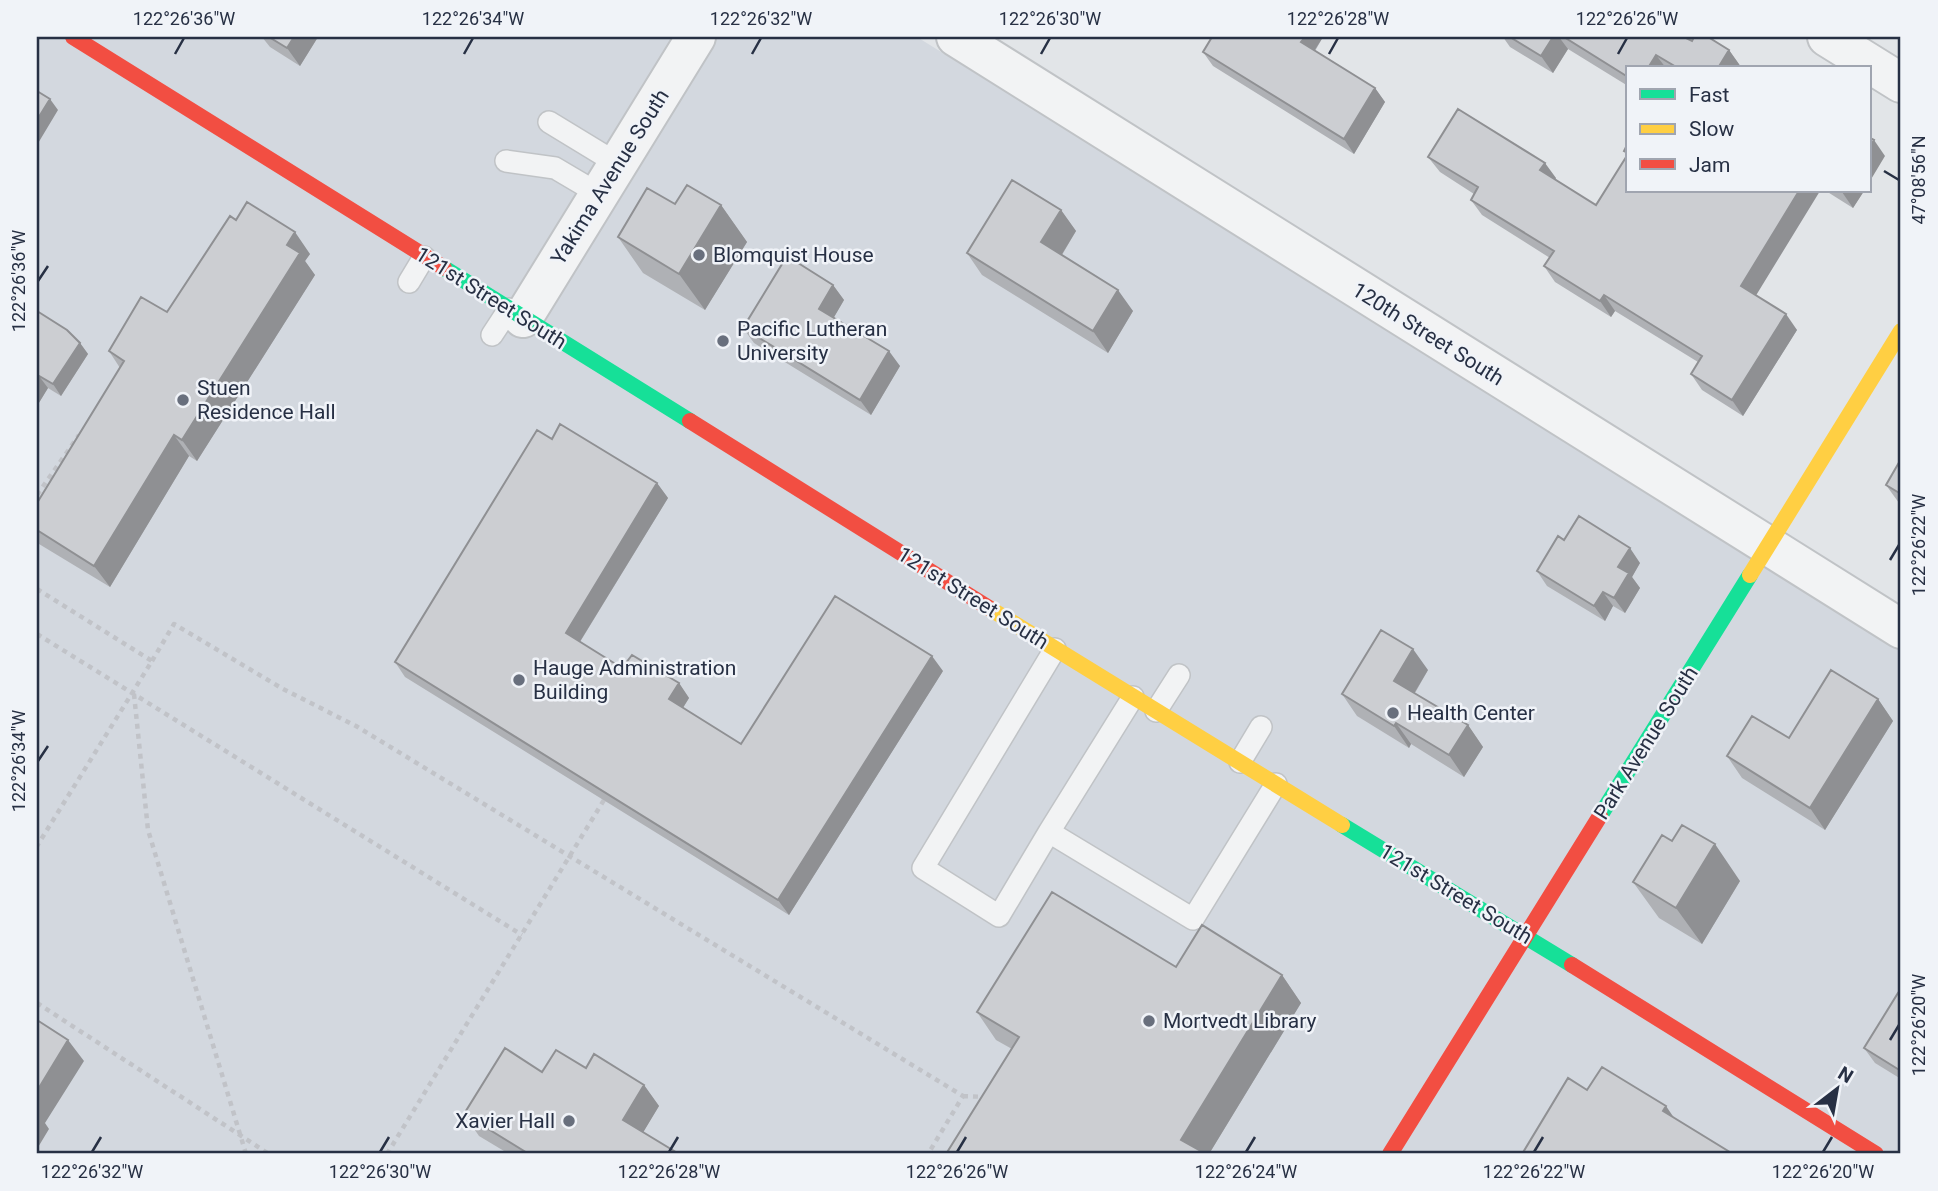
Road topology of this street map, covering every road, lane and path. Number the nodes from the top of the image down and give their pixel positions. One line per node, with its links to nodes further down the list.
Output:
1 (73, 37): 9 (street, 121st Street South)
2 (696, 37): 8 (street, Yakima Avenue South)
3 (956, 37): 15 (street, 120th Street South)
4 (1827, 37): 5 (street)
5 (1901, 83)
6 (549, 122): 8 (lane)
7 (506, 161): 8 (lane)
8 (609, 179): 11 (street, Yakima Avenue South)
9 (424, 257): 10 (lane); 11 (street, 121st Street South)
10 (409, 282)
11 (508, 320): 19 (street, 121st Street South)
12 (1901, 331): 15 (street, Park Avenue South)
13 (84, 428): 14 (path)
14 (37, 495)
15 (1767, 547): 17 (street, 120th Street South); 33 (street, Park Avenue South)
16 (37, 589): 20 (path)
17 (1901, 629)
18 (37, 634): 22 (path)
19 (1055, 649): 23 (street, 121st Street South); 29 (lane)
20 (152, 661): 22 (path); 31 (path)
21 (1179, 675): 24 (lane)
22 (134, 693): 30 (path); 32 (path); 37 (path)
23 (1133, 697): 24 (street, 121st Street South); 29 (lane)
24 (1156, 710): 26 (street, 121st Street South)
25 (1261, 727): 26 (lane)
26 (1240, 762): 27 (street, 121st Street South)
27 (1276, 784): 29 (lane); 33 (street, 121st Street South)
28 (604, 800): 31 (path)
29 (1049, 832)
30 (37, 846)
31 (571, 857): 32 (path); 35 (path)
32 (522, 935): 40 (path)
33 (1525, 936): 42 (street, Park Avenue South); 43 (street, 121st Street South)
34 (37, 1003): 37 (path)
35 (963, 1096): 36 (path); 41 (path)
36 (990, 1097)
37 (240, 1136): 38 (path); 39 (path)
38 (246, 1154)
39 (269, 1154)
40 (387, 1154)
41 (928, 1154)
42 (1390, 1154)
43 (1876, 1154)

